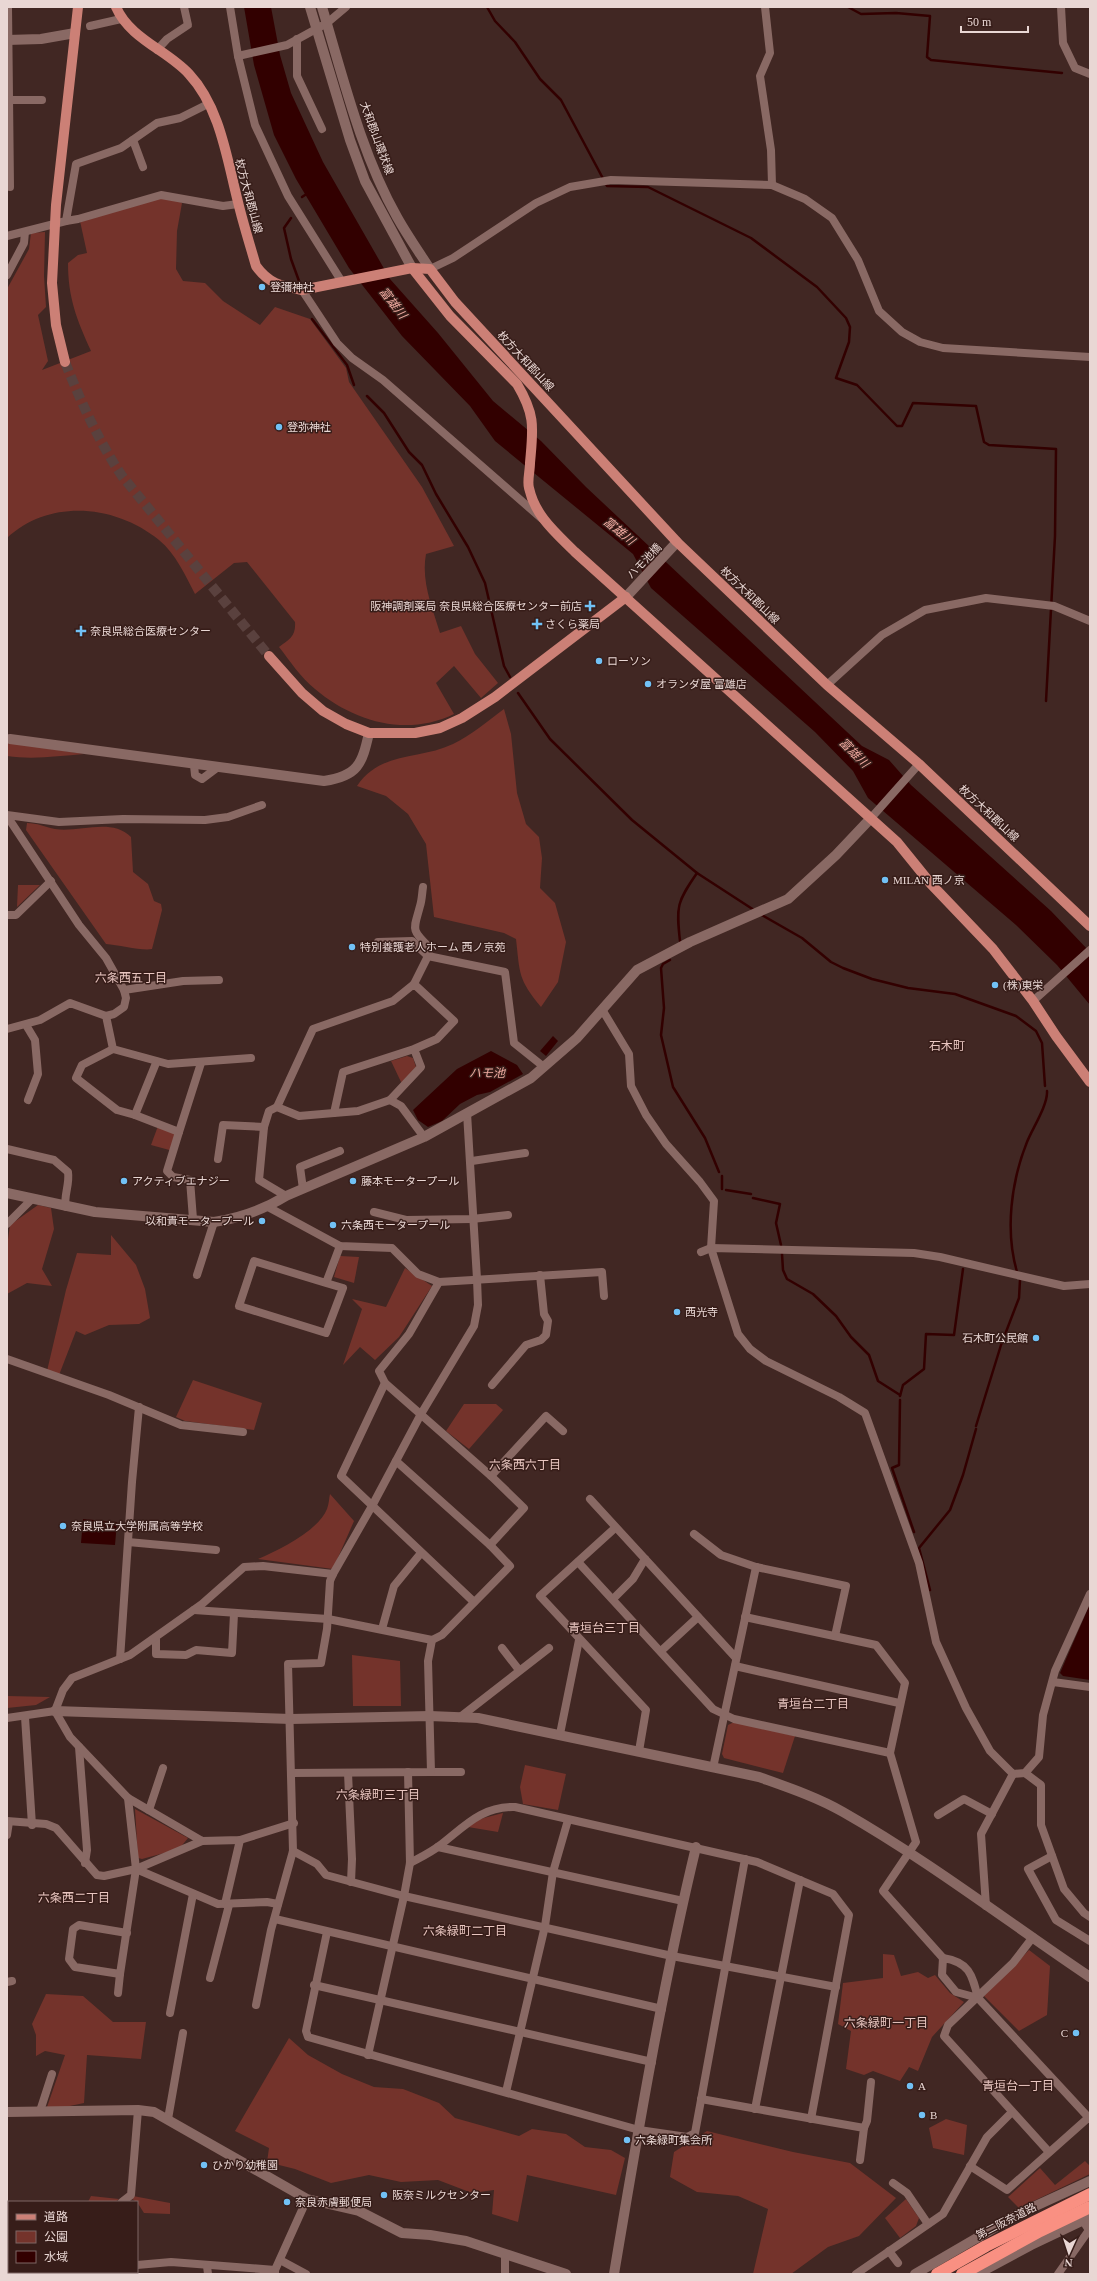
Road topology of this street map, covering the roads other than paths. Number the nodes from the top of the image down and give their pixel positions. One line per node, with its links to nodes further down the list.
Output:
1 (8, 7): 17 (street)
2 (78, 7): 15 (main road)
3 (116, 7): 11 (main road, 枚方大和郡山線)
4 (184, 7): 18 (street)
5 (230, 7): 19 (street)
6 (310, 7): 14 (street)
7 (322, 7): 12 (street, 大和郡山環状線)
8 (346, 7): 12 (street)
9 (765, 7): 28 (street)
10 (1061, 7): 20 (street)
11 (121, 18): 13 (street); 18 (main road, 枚方大和郡山線)
12 (327, 23): 14 (street); 36 (street, 大和郡山環状線)
13 (90, 26)
14 (316, 28): 16 (street); 35 (street)
15 (75, 33): 17 (street); 32 (main road)
16 (297, 39): 19 (street); 24 (street)
17 (8, 40): 21 (street)
18 (157, 50): 23 (main road, 枚方大和郡山線)
19 (238, 56): 38 (street)
20 (1090, 74)
21 (9, 100): 22 (street); 26 (street)
22 (42, 100)
23 (208, 104): 25 (street); 30 (main road, 枚方大和郡山線)
24 (322, 129)
25 (134, 140): 27 (street); 31 (street)
26 (8, 143): 29 (street)
27 (143, 167)
28 (772, 185): 36 (street); 40 (street)
29 (10, 187)
30 (238, 204): 31 (street); 39 (main road, 枚方大和郡山線)
31 (66, 221): 32 (street)
32 (54, 222): 33 (street); 41 (main road)
33 (25, 232): 34 (street); 37 (street)
34 (7, 236)
35 (407, 269): 36 (main road, 枚方大和郡山線); 38 (main road, 枚方大和郡山線); 42 (main road, 枚方大和郡山線)
36 (430, 269): 43 (main road, 枚方大和郡山線)
37 (7, 275)
38 (342, 282): 39 (main road, 枚方大和郡山線)
39 (302, 290): 42 (street)
40 (1090, 356)
41 (64, 362)
42 (542, 519): 44 (main road, 枚方大和郡山線)
43 (676, 545): 44 (street, ハモ池橋); 47 (main road, 枚方大和郡山線)
44 (629, 594): 48 (main road); 52 (main road, 枚方大和郡山線)
45 (1090, 621): 47 (street)
46 (269, 656): 48 (main road)
47 (827, 685): 50 (main road, 枚方大和郡山線)
48 (369, 733): 49 (street)
49 (10, 739)
50 (919, 764): 52 (street); 57 (main road, 枚方大和郡山線)
51 (262, 806): 53 (street)
52 (874, 814): 64 (main road, 枚方大和郡山線); 65 (street)
53 (7, 815): 54 (street)
54 (51, 881): 56 (street); 63 (street)
55 (423, 887): 60 (street)
56 (7, 915)
57 (1090, 926)
58 (378, 942): 60 (street)
59 (1090, 950): 64 (street)
60 (428, 956): 62 (street); 74 (street)
61 (219, 980): 63 (street)
62 (414, 984): 69 (street); 78 (street)
63 (124, 990): 66 (street)
64 (1033, 1001): 75 (main road, 枚方大和郡山線)
65 (603, 1010): 74 (street); 103 (street)
66 (106, 1016): 67 (street); 70 (street)
67 (26, 1025): 68 (street); 76 (street)
68 (7, 1029)
69 (414, 1048): 77 (street); 79 (street)
70 (113, 1049): 72 (street); 81 (street)
71 (252, 1058): 73 (street)
72 (156, 1063): 73 (street); 81 (street)
73 (200, 1063): 83 (street)
74 (544, 1067): 80 (street)
75 (1090, 1082)
76 (28, 1100)
77 (390, 1100): 79 (street); 84 (street)
78 (277, 1107): 79 (street); 82 (street)
79 (334, 1113)
80 (467, 1113): 84 (street); 89 (street)
81 (135, 1115): 83 (street)
82 (264, 1127): 88 (street); 92 (street)
83 (179, 1132): 98 (street)
84 (424, 1137): 90 (street)
85 (7, 1149): 94 (street)
86 (340, 1151): 90 (street)
87 (525, 1153): 89 (street)
88 (218, 1159)
89 (472, 1161): 99 (street)
90 (303, 1189): 92 (street)
91 (7, 1192): 93 (street)
92 (286, 1196): 95 (street)
93 (32, 1199): 94 (street); 101 (street)
94 (66, 1207): 98 (street)
95 (268, 1207): 100 (street); 102 (street)
96 (374, 1212): 99 (street)
97 (508, 1214): 99 (street)
98 (193, 1219): 100 (street)
99 (472, 1219): 107 (street)
100 (214, 1222): 105 (street)
101 (7, 1224)
102 (340, 1246): 108 (street); 109 (street)
103 (711, 1248): 104 (street); 110 (street); 174 (street)
104 (700, 1252)
105 (197, 1275)
106 (540, 1275): 107 (street); 111 (street); 114 (street)
107 (478, 1279): 108 (street); 116 (street)
108 (439, 1282): 113 (street)
109 (326, 1283): 109 (street)
110 (1090, 1284)
111 (604, 1296)
112 (7, 1359): 115 (street)
113 (386, 1383): 116 (street); 122 (street)
114 (492, 1385)
115 (139, 1407): 118 (street); 125 (street)
116 (421, 1414): 119 (street); 120 (street)
117 (563, 1430): 120 (street)
118 (243, 1432)
119 (396, 1462): 122 (street); 126 (street)
120 (491, 1476): 126 (street)
121 (590, 1499): 123 (street)
122 (372, 1506): 128 (street); 132 (street)
123 (615, 1528): 129 (street); 130 (street)
124 (694, 1534): 131 (street)
125 (128, 1542): 127 (street); 149 (street)
126 (490, 1545): 135 (street)
127 (216, 1550)
128 (421, 1553): 135 (street); 141 (street)
129 (646, 1559): 134 (street); 138 (street)
130 (578, 1562): 134 (street); 145 (street)
131 (756, 1567): 139 (street); 142 (street)
132 (333, 1574): 136 (street); 140 (street)
133 (1090, 1594): 152 (street)
134 (613, 1599): 148 (street)
135 (474, 1602): 144 (street)
136 (194, 1610): 137 (street); 143 (street)
137 (234, 1614): 140 (street); 143 (street)
138 (698, 1617): 148 (street); 150 (street)
139 (745, 1617): 142 (street); 150 (street)
140 (328, 1619): 141 (street); 161 (street)
141 (382, 1629): 144 (street)
142 (835, 1636): 154 (street)
143 (156, 1639): 149 (street)
144 (432, 1640): 157 (street)
145 (579, 1640): 162 (street); 164 (street)
146 (502, 1648): 151 (street)
147 (549, 1648): 151 (street)
148 (660, 1651): 156 (street)
149 (120, 1659): 155 (street)
150 (736, 1662): 154 (street); 156 (street)
151 (519, 1670): 160 (street)
152 (1053, 1682): 153 (street); 173 (street)
153 (1090, 1686)
154 (899, 1703): 165 (street)
155 (56, 1711): 158 (street); 161 (street); 163 (street)
156 (725, 1714): 165 (street); 167 (street)
157 (430, 1716): 160 (street); 161 (street); 169 (street)
158 (25, 1717): 159 (street); 182 (street)
159 (7, 1718)
160 (459, 1718): 162 (street)
161 (291, 1719): 171 (street)
162 (560, 1734): 164 (street)
163 (79, 1747): 175 (street); 192 (street)
164 (639, 1751): 167 (street)
165 (890, 1753): 189 (street)
166 (162, 1768): 176 (street)
167 (713, 1768): 189 (street)
168 (408, 1772): 169 (street); 172 (street); 193 (street)
169 (431, 1772): 170 (street)
170 (461, 1772)
171 (291, 1773): 172 (street); 181 (street)
172 (348, 1773): 197 (street)
173 (1025, 1773): 174 (street); 190 (street)
174 (1013, 1774): 177 (street)
175 (128, 1798): 176 (street); 194 (street)
176 (149, 1810): 184 (street)
177 (992, 1814): 178 (street); 203 (street)
178 (938, 1815)
179 (568, 1820): 186 (street); 187 (street); 195 (street)
180 (8, 1822): 182 (street); 183 (street)
181 (294, 1823): 185 (street); 188 (street)
182 (32, 1825): 192 (street)
183 (7, 1835)
184 (202, 1840): 185 (street); 194 (street)
185 (240, 1840): 201 (street)
186 (438, 1847): 193 (street); 195 (street)
187 (696, 1847): 191 (street); 200 (street)
188 (293, 1851): 197 (street); 202 (street)
189 (909, 1854): 203 (street); 213 (street)
190 (1052, 1856): 204 (street); 210 (street)
191 (745, 1860): 196 (street); 214 (street)
192 (85, 1863): 194 (street)
193 (410, 1863): 199 (street)
194 (136, 1869): 198 (street); 208 (street)
195 (553, 1872): 200 (street); 206 (street)
196 (800, 1880): 216 (street); 221 (street)
197 (351, 1882): 199 (street)
198 (194, 1894): 201 (street); 227 (street)
199 (404, 1896): 206 (street); 211 (street)
200 (683, 1901): 212 (street)
201 (227, 1904): 202 (street); 218 (street)
202 (278, 1904): 205 (street)
203 (986, 1906): 209 (street)
204 (1090, 1917)
205 (275, 1919): 207 (street); 225 (street)
206 (545, 1926): 212 (street); 219 (street)
207 (327, 1932): 211 (street); 220 (street)
208 (127, 1933): 215 (street); 215 (street)
209 (1033, 1937): 217 (street); 223 (street)
210 (1090, 1941)
211 (393, 1946): 219 (street); 224 (street)
212 (672, 1956): 214 (street); 226 (street)
213 (943, 1958): 223 (street); 223 (street)
214 (726, 1966): 216 (street); 235 (street)
215 (120, 1974): 222 (street)
216 (782, 1977): 221 (street); 236 (street)
217 (1090, 1977)
218 (210, 1978)
219 (532, 1978): 226 (street); 228 (street)
220 (314, 1985): 224 (street); 230 (street)
221 (836, 1987): 242 (street)
222 (118, 1993)
223 (978, 1998): 240 (street); 243 (street)
224 (380, 2000): 228 (street); 230 (street)
225 (256, 2006)
226 (662, 2009): 231 (street)
227 (170, 2013)
228 (520, 2030): 231 (street); 234 (street)
229 (183, 2034): 241 (street)
230 (368, 2055): 234 (street)
231 (652, 2062): 245 (street)
232 (52, 2074): 238 (street)
233 (871, 2082): 244 (street)
234 (506, 2092): 245 (street)
235 (701, 2100): 236 (street); 245 (street)
236 (755, 2109): 242 (street)
237 (138, 2110): 238 (street); 241 (street); 253 (street)
238 (40, 2111): 239 (street)
239 (7, 2112)
240 (1012, 2112): 246 (street); 248 (street)
241 (168, 2119): 252 (street)
242 (812, 2119): 244 (street)
243 (1089, 2119): 246 (street)
244 (864, 2128): 247 (street)
245 (639, 2130): 270 (street)
246 (1050, 2152): 248 (street)
247 (860, 2160)
248 (970, 2166): 256 (street)
249 (1090, 2180): 272 (street)
250 (894, 2183): 256 (street)
251 (1090, 2194): 273 (highway, 第二阪奈道路)
252 (307, 2199): 258 (street); 259 (street)
253 (123, 2201)
254 (1090, 2208): 274 (highway)
255 (1086, 2219): 265 (street); 275 (street)
256 (928, 2224): 257 (street)
257 (889, 2251): 260 (street); 271 (street)
258 (505, 2254): 268 (street); 269 (street)
259 (280, 2260): 263 (street); 267 (street)
260 (898, 2264)
261 (138, 2265): 262 (street)
262 (207, 2270): 263 (street)
263 (275, 2272)
264 (40, 2273): 266 (street)
265 (979, 2273)
266 (26, 2274)
267 (306, 2274)
268 (504, 2274)
269 (566, 2274)
270 (614, 2274)
271 (856, 2274)
272 (915, 2274)
273 (937, 2274)
274 (962, 2274)
275 (1058, 2274)

